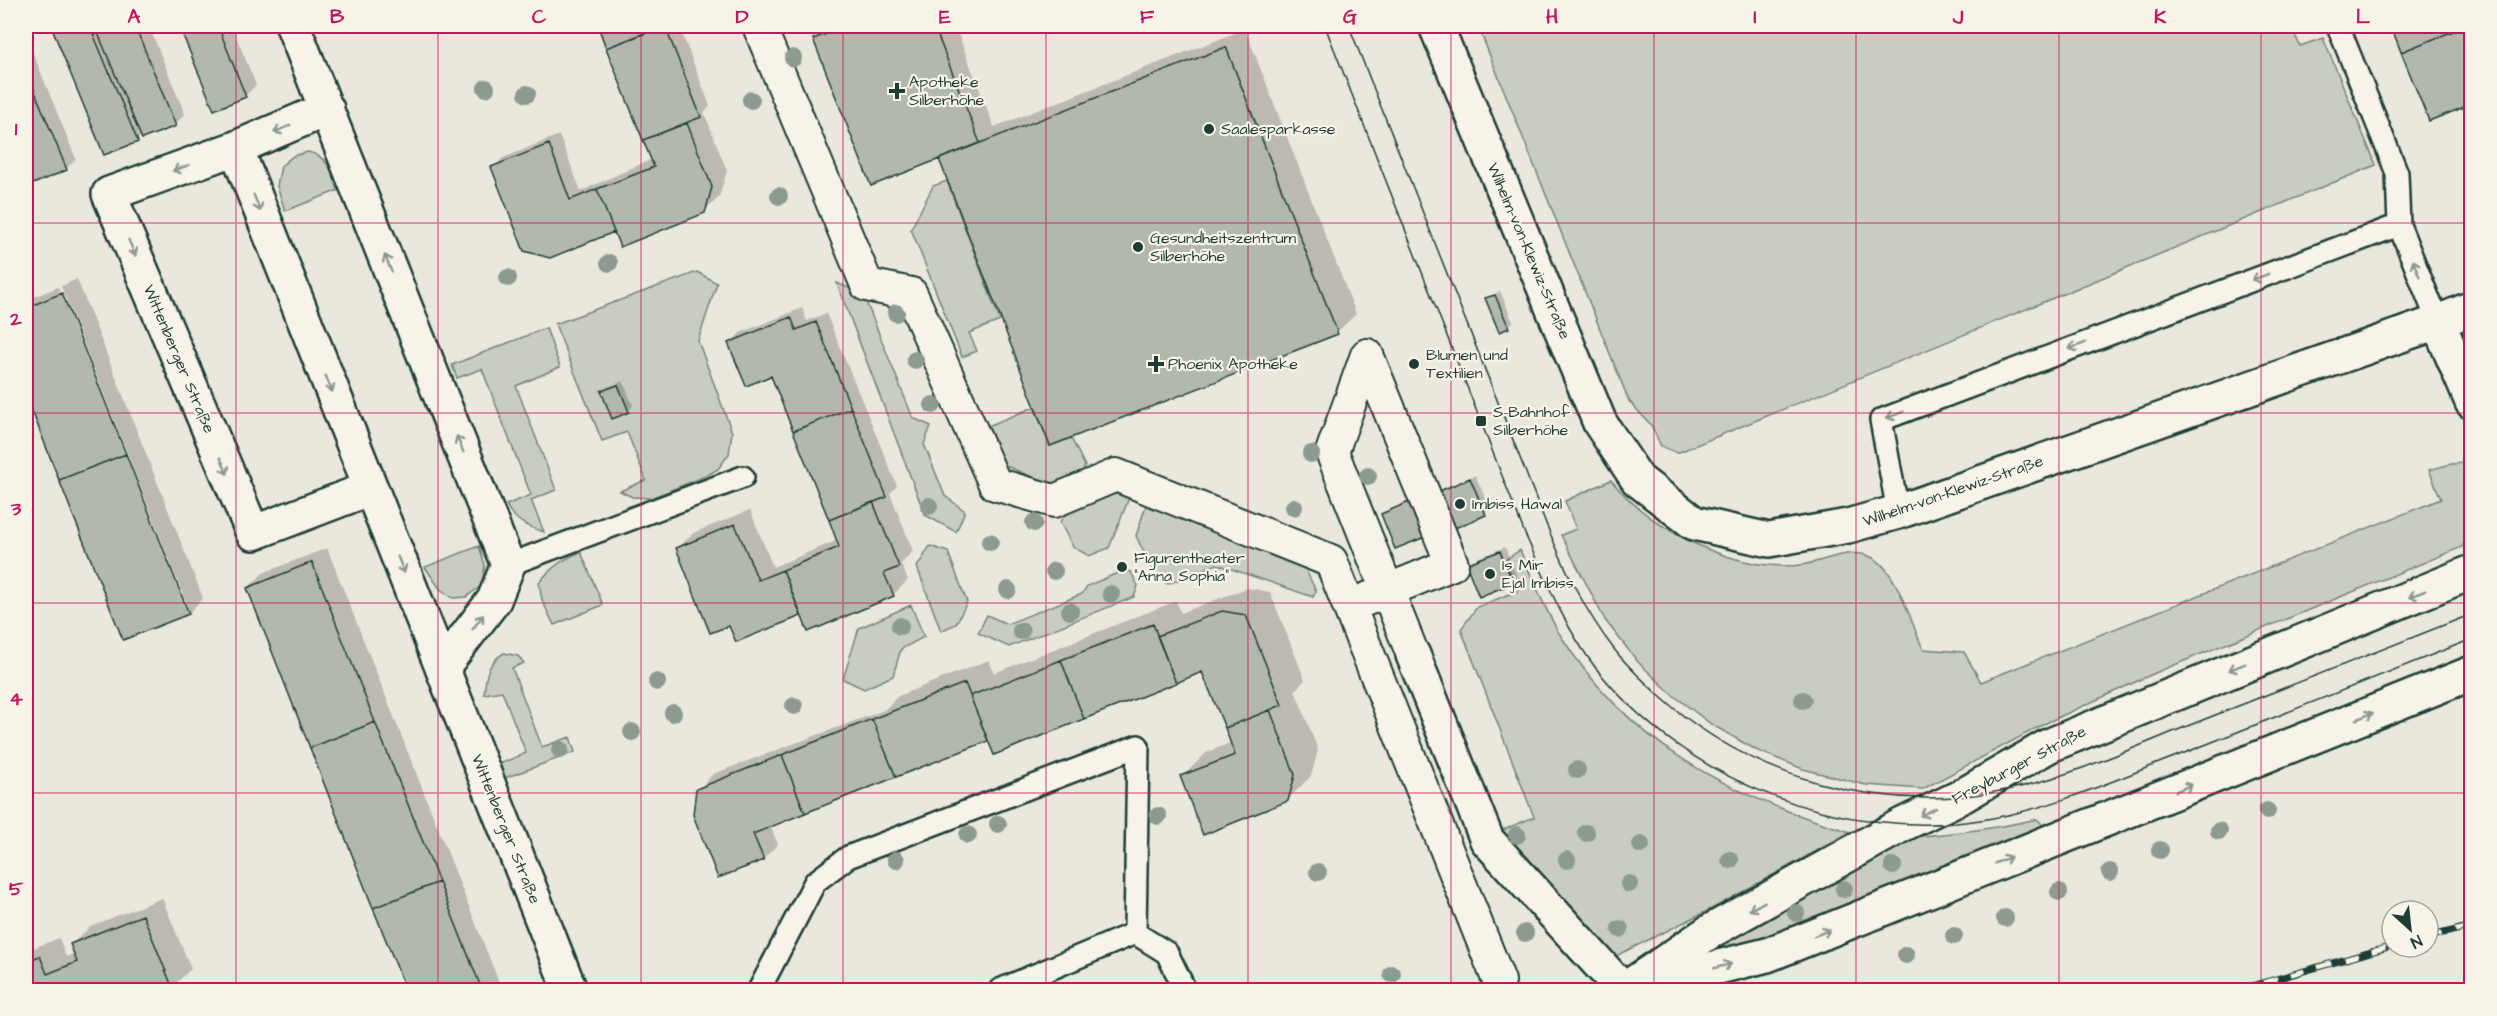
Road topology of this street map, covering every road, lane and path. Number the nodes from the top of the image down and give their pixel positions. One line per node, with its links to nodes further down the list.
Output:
1 (293, 26): 5 (street)
2 (759, 26): 17 (street)
3 (1436, 26): 13 (street, Wilhelm-von-Klewiz-Straße)
4 (2338, 26): 7 (lane)
5 (327, 109): 6 (street, Wittenberger Straße, one-way to 6); 14 (street, one-way to 5)
6 (236, 148): 12 (street, Wittenberger Straße, one-way to 12); 12 (street, Wittenberger Straße, one-way to 12)
7 (2399, 225): 9 (lane, one-way to 7); 13 (lane, one-way to 13)
8 (2472, 308): 9 (street, Wilhelm-von-Klewiz-Straße)
9 (2438, 322): 10 (street); 13 (street, Wilhelm-von-Klewiz-Straße)
10 (2472, 402)
11 (743, 477): 14 (lane)
12 (370, 488): 19 (street, Wittenberger Straße, one-way to 19)
13 (1898, 512)
14 (508, 565): 19 (street, one-way to 14)
15 (2472, 572): 27 (street, Freyburger Straße, one-way to 27)
16 (1388, 591): 16 (street); 17 (street); 18 (street)
17 (1350, 606): 22 (street)
18 (1413, 655): 27 (street)
19 (442, 668): 23 (street, Wittenberger Straße)
20 (2472, 673): 27 (street, one-way to 20)
21 (1135, 933): 24 (lane); 25 (lane); 26 (lane)
22 (1499, 981)
23 (570, 990)
24 (759, 990)
25 (1000, 990)
26 (1185, 990)
27 (1624, 990)

